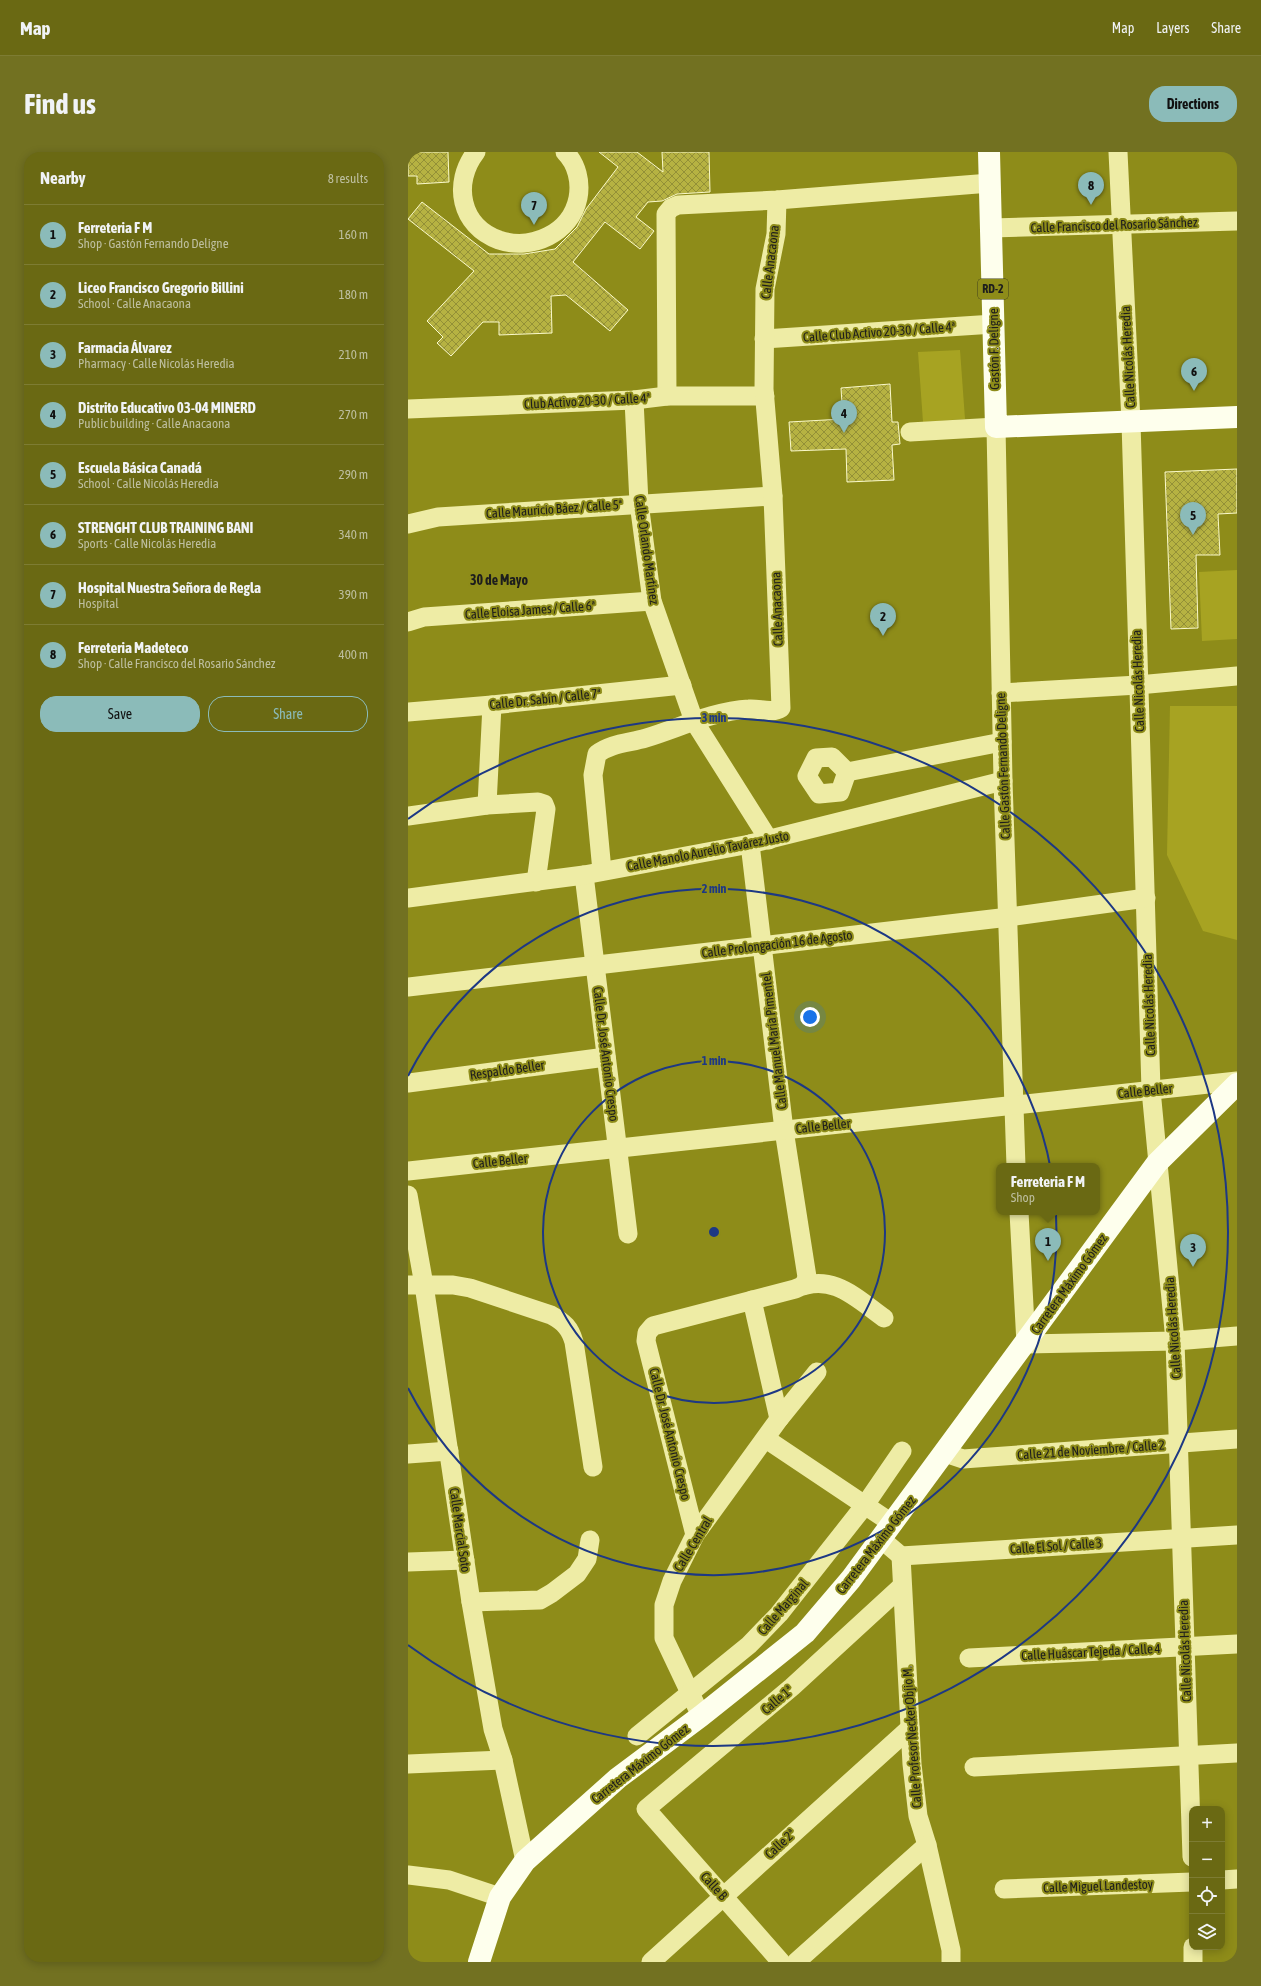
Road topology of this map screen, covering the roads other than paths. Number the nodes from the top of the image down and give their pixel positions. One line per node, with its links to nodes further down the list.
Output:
1 (476, 152): 2 (street)
2 (565, 152)
3 (989, 152): 5 (main road, Gastón F. Deligne / RD-2)
4 (1118, 152): 8 (street, Calle Nicolás Heredia)
5 (990, 183): 6 (street); 9 (main road, Gastón F. Deligne / RD-2)
6 (777, 200): 11 (street, Calle Anacaona); 12 (street)
7 (1237, 222): 8 (street, Calle Francisco del Rosario Sánchez)
8 (1121, 225): 9 (street, Calle Francisco del Rosario Sánchez); 17 (street, Calle Nicolás Heredia)
9 (991, 228): 10 (main road, Gastón F. Deligne / RD-2)
10 (994, 324): 11 (street, Calle Club Activo 20-30 / Calle 4ª); 18 (main road, Gastón F. Deligne / RD-2)
11 (764, 339): 13 (street, Calle Anacaona)
12 (668, 396): 13 (street, Club Activo 20-30 / Calle 4ª); 14 (street, Club Activo 20-30 / Calle 4ª)
13 (765, 396): 20 (street, Calle Anacaona)
14 (634, 400): 15 (street, Club Activo 20-30 / Calle 4ª); 21 (street, Calle Orlando Martínez)
15 (408, 409)
16 (1237, 417): 17 (main road)
17 (1131, 422): 18 (main road); 27 (street, Calle Nicolás Heredia)
18 (996, 427): 19 (street); 28 (street, Calle Gastón Fernando Deligne)
19 (910, 432)
20 (773, 496): 21 (street, Calle Mauricio Báez / Calle 5ª); 31 (street, Calle Anacaona)
21 (639, 503): 22 (street, Calle Mauricio Báez / Calle 5ª); 23 (street, Calle Orlando Martínez)
22 (408, 524)
23 (652, 601): 24 (street, Calle Eloisa James / Calle 6ª); 26 (street, Calle Orlando Martínez)
24 (408, 622)
25 (1237, 676): 27 (street)
26 (682, 685): 29 (street, Calle Dr. Sabín / Calle 7ª); 31 (street, Calle Orlando Martínez)
27 (1138, 685): 28 (street); 43 (street, Calle Nicolás Heredia)
28 (1001, 693): 32 (street, Calle Gastón Fernando Deligne)
29 (492, 705): 30 (street, Calle Dr. Sabín / Calle 7ª); 35 (street)
30 (408, 712)
31 (694, 721): 37 (street, Calle Orlando Martínez); 39 (street, Calle Anacaona)
32 (1002, 742): 33 (street); 34 (street, Calle Gastón Fernando Deligne)
33 (847, 772)
34 (1003, 780): 37 (street, Calle Manolo Aurelio Tavárez Justo); 44 (street, Calle Gastón Fernando Deligne)
35 (487, 805): 36 (street); 41 (street)
36 (408, 816)
37 (769, 840): 38 (street, Calle Manolo Aurelio Tavárez Justo)
38 (750, 844): 39 (street, Calle Manolo Aurelio Tavárez Justo); 45 (street, Calle Manuel María Pimentel)
39 (602, 871): 40 (street, Calle Manolo Aurelio Tavárez Justo)
40 (584, 875): 41 (street, Calle Manolo Aurelio Tavárez Justo); 46 (street, Calle Dr. José Antonio Crespo)
41 (536, 882): 42 (street, Calle Manolo Aurelio Tavárez Justo)
42 (408, 898)
43 (1146, 898): 44 (street, Calle Prolongación 16 de Agosto); 52 (street, Calle Nicolás Heredia)
44 (1009, 917): 45 (street, Calle Prolongación 16 de Agosto); 53 (street, Calle Gastón Fernando Deligne)
45 (763, 946): 46 (street, Calle Prolongación 16 de Agosto); 54 (street, Calle Manuel María Pimentel)
46 (595, 966): 47 (street, Calle Prolongación 16 de Agosto); 48 (street, Calle Dr. José Antonio Crespo)
47 (408, 987)
48 (606, 1056): 50 (street, Respaldo Beller); 55 (street, Calle Dr. José Antonio Crespo)
49 (1237, 1081): 52 (street, Calle Beller)
50 (408, 1083)
51 (1237, 1084): 57 (main road, Carretera Máximo Gómez)
52 (1151, 1090): 53 (street, Calle Beller); 57 (street, Calle Nicolás Heredia)
53 (1013, 1105): 54 (street, Calle Beller); 56 (street, Calle Gastón Fernando Deligne)
54 (784, 1130): 55 (street, Calle Beller); 63 (street, Calle Manuel María Pimentel)
55 (617, 1148): 58 (street, Calle Beller); 61 (street, Calle Dr. José Antonio Crespo)
56 (1016, 1163)
57 (1157, 1163): 67 (street, Calle Nicolás Heredia); 68 (main road, Carretera Máximo Gómez)
58 (408, 1171)
59 (408, 1195): 62 (street, Calle Marcial Soto)
60 (1019, 1215): 68 (street)
61 (628, 1234)
62 (416, 1285): 74 (street, Calle Marcial Soto); 78 (street)
63 (804, 1285): 64 (street); 65 (street)
64 (752, 1300): 70 (street); 81 (street, Calle Dr. José Antonio Crespo)
65 (884, 1318)
66 (1237, 1336): 67 (street)
67 (1175, 1340): 68 (street); 73 (street, Calle Nicolás Heredia)
68 (1026, 1344): 76 (main road, Carretera Máximo Gómez)
69 (817, 1372): 70 (street, Calle Central)
70 (779, 1419): 71 (street, Calle Central)
71 (766, 1439): 79 (street); 81 (street, Calle Central)
72 (1237, 1439): 73 (street, Calle 21 de Noviembre / Calle 2)
73 (1180, 1444): 76 (street, Calle 21 de Noviembre / Calle 2); 83 (street, Calle Nicolás Heredia)
74 (449, 1451): 77 (street); 86 (street, Calle Marcial Soto)
75 (902, 1451): 79 (street, Calle Marginal)
76 (945, 1453): 80 (main road, Carretera Máximo Gómez)
77 (408, 1454)
78 (593, 1467)
79 (865, 1505): 80 (street); 93 (street, Calle Marginal)
80 (887, 1531): 85 (street); 94 (main road, Carretera Máximo Gómez)
81 (695, 1535): 93 (street, Calle Central)
82 (1237, 1535): 83 (street, Calle El Sol / Calle 3)
83 (1183, 1538): 85 (street, Calle El Sol / Calle 3); 91 (street, Calle Nicolás Heredia)
84 (590, 1540): 89 (street)
85 (901, 1556): 88 (street, Calle Profesor Necker Objio M.)
86 (465, 1560): 87 (street); 89 (street, Calle Marcial Soto)
87 (408, 1562)
88 (902, 1586): 95 (street, Calle Profesor Necker Objio M.); 102 (street, Calle 1ª)
89 (471, 1602): 99 (street, Calle Marcial Soto)
90 (1237, 1644): 91 (street, Calle Huáscar Tejeda / Calle 4)
91 (1184, 1648): 92 (street, Calle Huáscar Tejeda / Calle 4); 98 (street, Calle Nicolás Heredia)
92 (969, 1658)
93 (690, 1692): 94 (street, Calle Central); 96 (street, Calle Marginal)
94 (701, 1716): 105 (main road, Carretera Máximo Gómez)
95 (910, 1728): 104 (street, Calle Profesor Necker Objio M.); 111 (street, Calle 2ª)
96 (637, 1736)
97 (1237, 1753): 98 (street)
98 (1190, 1756): 101 (street); 103 (street, Calle Nicolás Heredia)
99 (503, 1760): 100 (street); 105 (street, Calle Marcial Soto)
100 (408, 1764)
101 (974, 1767)
102 (646, 1809): 111 (street, Calle B)
103 (1192, 1842)
104 (927, 1845): 114 (street, Calle Profesor Necker Objio M.); 118 (street)
105 (525, 1861): 112 (main road, Carretera Máximo Gómez)
106 (408, 1875): 112 (street)
107 (1237, 1879): 108 (street)
108 (1225, 1880)
109 (1189, 1882): 110 (street, Calle Miguel Landestoy)
110 (1004, 1889)
111 (724, 1896): 116 (street, Calle 2ª); 117 (street, Calle B)
112 (500, 1897): 115 (main road, Carretera Máximo Gómez)
113 (1193, 1950): 120 (street)
114 (951, 1956): 119 (street)
115 (479, 1962)
116 (651, 1962)
117 (782, 1962)
118 (796, 1962)
119 (936, 1962)
120 (1193, 1962)

